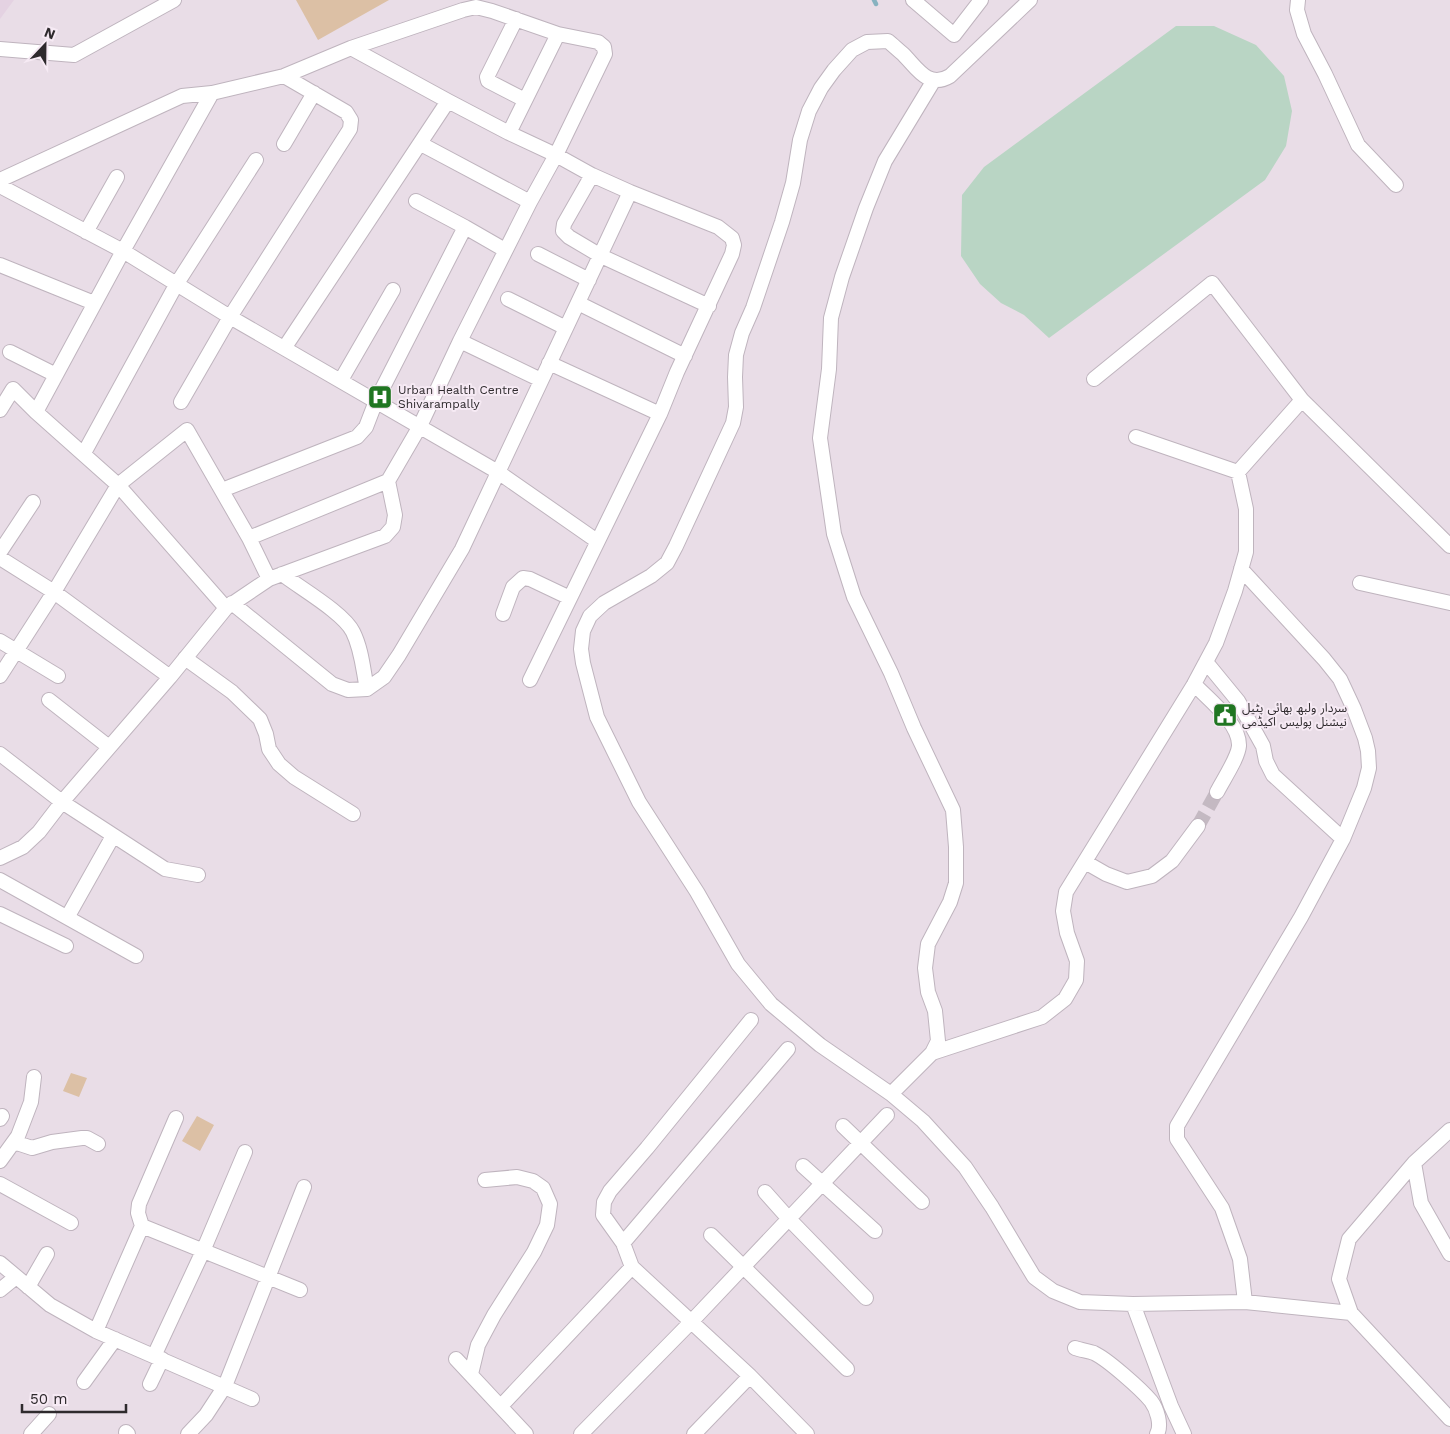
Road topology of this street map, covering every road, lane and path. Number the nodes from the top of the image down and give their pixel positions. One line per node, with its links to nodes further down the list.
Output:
1 (174, 0): 9 (street)
2 (913, 0): 3 (street)
3 (981, 0)
4 (1030, 0): 11 (street)
5 (1298, 0): 24 (street)
6 (516, 19): 7 (street); 8 (street); 14 (street)
7 (558, 34): 14 (street); 19 (street)
8 (350, 48): 10 (street); 15 (street)
9 (0, 49)
10 (284, 76): 12 (street); 13 (street)
11 (934, 80): 111 (street); 113 (street)
12 (212, 93): 23 (street); 32 (street)
13 (314, 93): 17 (street); 43 (street)
14 (525, 100): 16 (street)
15 (448, 101): 16 (street); 18 (street)
16 (509, 133): 19 (street)
17 (284, 144)
18 (421, 144): 28 (street); 46 (street)
19 (556, 155): 21 (street); 28 (street)
20 (256, 160): 37 (street)
21 (592, 175): 26 (street); 34 (street)
22 (117, 177): 30 (street)
23 (0, 180)
24 (1396, 185)
25 (0, 186): 30 (street)
26 (630, 192): 34 (street); 42 (street)
27 (416, 201): 29 (street)
28 (530, 202): 31 (street)
29 (465, 227): 31 (street); 55 (street)
30 (86, 232): 32 (street)
31 (505, 250): 45 (street)
32 (123, 251): 37 (street); 40 (street)
33 (538, 254): 36 (street)
34 (601, 256): 36 (street); 42 (street)
35 (0, 265): 40 (street)
36 (589, 280): 41 (street)
37 (176, 285): 43 (street); 62 (street)
38 (393, 290): 52 (street)
39 (508, 299): 44 (street)
40 (94, 303): 50 (street)
41 (578, 303): 44 (street); 48 (street)
42 (709, 306): 48 (street)
43 (230, 317): 46 (street); 56 (street)
44 (566, 328): 49 (street)
45 (460, 341): 53 (street); 60 (street)
46 (285, 347): 52 (street)
47 (10, 352): 50 (street)
48 (685, 356): 59 (street)
49 (549, 363): 53 (street); 59 (street)
50 (56, 375): 58 (street)
51 (1094, 379): 54 (street)
52 (341, 380): 55 (street)
53 (541, 380): 63 (street)
54 (1302, 400): 64 (street); 71 (street)
55 (376, 401): 60 (street); 67 (street)
56 (182, 402)
57 (0, 410): 58 (street)
58 (36, 412): 62 (street)
59 (660, 414): 70 (street)
60 (420, 426): 63 (street); 65 (street)
61 (1136, 437): 64 (street)
62 (84, 454): 66 (street)
63 (498, 472): 70 (street); 91 (street)
64 (1238, 472): 74 (street)
65 (388, 481): 69 (street); 75 (street)
66 (118, 485): 67 (street); 77 (street); 80 (street)
67 (222, 490): 69 (street)
68 (33, 502): 72 (street)
69 (249, 538): 75 (street)
70 (598, 541): 78 (street)
71 (1450, 546)
72 (0, 552)
73 (0, 558): 77 (street)
74 (1241, 569): 85 (street); 100 (street)
75 (276, 577): 80 (street); 91 (street)
76 (1360, 583): 79 (street)
77 (54, 592): 83 (street); 88 (street)
78 (570, 598): 81 (street); 89 (street)
79 (1450, 603)
80 (229, 606): 84 (street); 91 (street)
81 (503, 614)
82 (0, 641): 83 (street)
83 (16, 652): 86 (street); 87 (street)
84 (185, 658): 88 (street); 97 (street)
85 (1206, 662): 90 (street); 100 (street)
86 (0, 676)
87 (58, 676)
88 (170, 676): 93 (street)
89 (530, 680)
90 (1194, 684): 95 (street); 102 (street)
91 (367, 688)
92 (49, 700): 93 (street)
93 (109, 748): 96 (street)
94 (0, 754): 96 (street)
95 (1217, 792)
96 (62, 802): 99 (street); 101 (street)
97 (353, 814)
98 (1198, 826): 102 (street)
99 (113, 836): 103 (street); 106 (street)
100 (1342, 839): 149 (street)
101 (0, 858)
102 (1084, 862): 111 (street)
103 (198, 875)
104 (0, 880): 106 (street)
105 (0, 914): 107 (street)
106 (68, 916): 108 (street)
107 (66, 946)
108 (136, 956)
109 (751, 1020): 136 (street)
110 (788, 1049): 136 (street)
111 (932, 1053): 113 (street)
112 (34, 1077): 118 (street)
113 (891, 1094): 150 (street)
114 (887, 1115): 119 (street)
115 (176, 1118): 133 (street)
116 (842, 1126): 119 (street)
117 (1450, 1130): 123 (street)
118 (14, 1142): 120 (street); 122 (street)
119 (860, 1143): 126 (street); 130 (street)
120 (98, 1144)
121 (245, 1152): 137 (street)
122 (0, 1160)
123 (1414, 1163): 139 (street); 151 (street)
124 (803, 1166): 126 (street)
125 (485, 1180): 159 (street)
126 (822, 1183): 131 (street); 134 (street)
127 (0, 1184): 132 (street)
128 (304, 1187): 143 (street)
129 (765, 1192): 131 (street)
130 (922, 1202)
131 (789, 1219): 141 (street); 148 (street)
132 (71, 1222)
133 (142, 1226): 137 (street); 153 (street)
134 (875, 1231)
135 (711, 1235): 141 (street)
136 (622, 1243): 142 (street)
137 (204, 1251): 143 (street); 156 (street)
138 (47, 1254): 145 (street)
139 (1450, 1254)
140 (0, 1263): 144 (street)
141 (744, 1266): 152 (street); 158 (street)
142 (632, 1267): 152 (street); 165 (street)
143 (268, 1276): 147 (street); 163 (street)
144 (16, 1277): 145 (street); 146 (street)
145 (28, 1287): 153 (street)
146 (0, 1290)
147 (300, 1290)
148 (866, 1298)
149 (1244, 1302): 150 (street); 151 (street)
150 (1133, 1304): 175 (street)
151 (1351, 1313): 167 (street)
152 (691, 1322): 160 (street); 171 (street)
153 (96, 1331): 154 (street)
154 (115, 1339): 156 (street); 161 (street)
155 (1075, 1348): 174 (street)
156 (158, 1358): 162 (street); 163 (street)
157 (456, 1359): 159 (street)
158 (847, 1369)
159 (471, 1374): 165 (street)
160 (750, 1376): 172 (street); 173 (street)
161 (84, 1382)
162 (150, 1384)
163 (225, 1386): 164 (street); 169 (street)
164 (252, 1399)
165 (501, 1406): 170 (street)
166 (49, 1414): 168 (street)
167 (1450, 1419)
168 (31, 1434)
169 (188, 1434)
170 (526, 1434)
171 (581, 1434)
172 (694, 1434)
173 (807, 1434)
174 (1157, 1434)
175 (1184, 1434)

